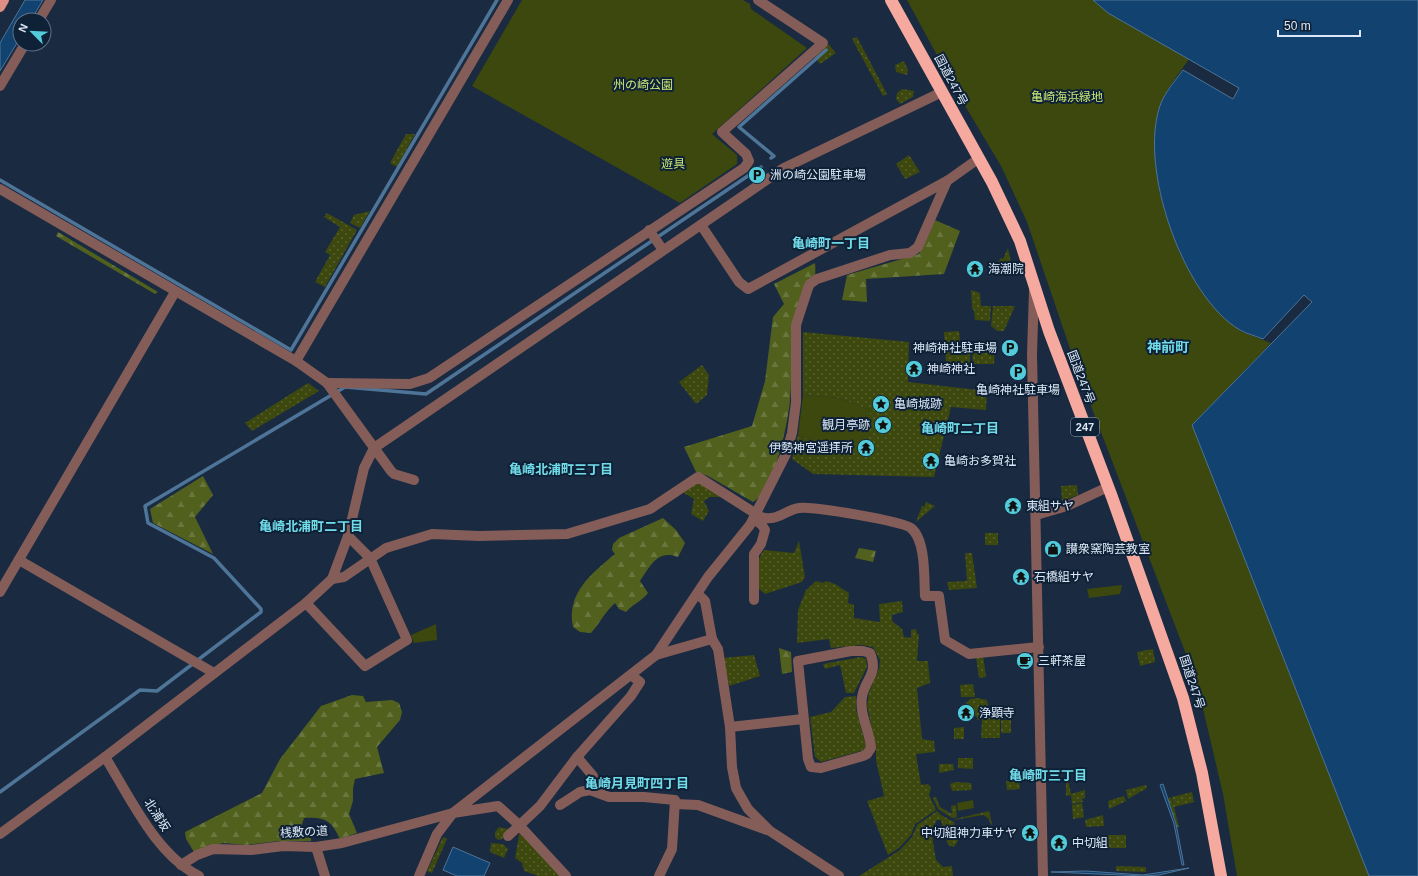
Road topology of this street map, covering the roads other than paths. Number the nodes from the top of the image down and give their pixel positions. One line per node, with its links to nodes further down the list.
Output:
1 (4, 0): 6 (main road)
2 (51, 0): 7 (street)
3 (508, 0): 19 (street)
4 (758, 0): 15 (street)
5 (891, 0): 10 (highway, 国道247号 / 247)
6 (0, 7)
7 (44, 12)
8 (20, 52): 9 (street)
9 (0, 86)
10 (942, 92): 11 (highway, 国道247号 / 247); 14 (street)
11 (978, 159): 12 (street); 17 (highway, 国道247号 / 247)
12 (947, 182): 14 (street); 25 (street)
13 (0, 189): 18 (street)
14 (701, 225): 16 (street)
15 (651, 234): 16 (street); 20 (street)
16 (663, 250): 21 (street)
17 (1034, 287): 23 (highway, 国道247号 / 247); 24 (street)
18 (175, 292): 19 (street); 28 (street)
19 (296, 362): 20 (street)
20 (332, 390): 21 (street)
21 (374, 448): 22 (street); 26 (street)
22 (414, 480)
23 (1108, 487): 24 (street); 60 (highway, 国道247号 / 247)
24 (1036, 515): 35 (street)
25 (756, 516): 27 (street); 31 (street); 32 (street); 35 (street)
26 (348, 536): 27 (street); 29 (street)
27 (370, 558): 29 (street); 33 (street)
28 (19, 560): 30 (street); 37 (street)
29 (332, 579): 33 (street)
30 (0, 592)
31 (698, 594): 34 (street); 36 (street)
32 (754, 600)
33 (306, 603): 37 (street)
34 (712, 639): 36 (street); 40 (street)
35 (1039, 647): 59 (street)
36 (656, 654): 38 (street)
37 (214, 673): 41 (street)
38 (631, 675): 42 (street); 46 (street)
39 (803, 719): 39 (street); 40 (street)
40 (730, 726): 48 (street)
41 (105, 757): 49 (street); 52 (street, 北浦坂)
42 (577, 757): 43 (street); 47 (street)
43 (590, 790): 44 (street); 45 (street)
44 (675, 804): 48 (street); 57 (street)
45 (560, 805)
46 (453, 813): 47 (street, 桟敷の道); 51 (street, 桟敷の道); 55 (street)
47 (520, 826): 50 (street); 56 (street)
48 (770, 831): 58 (street)
49 (0, 834)
50 (508, 836)
51 (316, 847): 52 (street, 桟敷の道); 54 (street)
52 (181, 865): 53 (street, 北浦坂)
53 (200, 876)
54 (325, 876)
55 (419, 876)
56 (566, 876)
57 (659, 876)
58 (839, 876)
59 (1043, 876)
60 (1221, 876)

